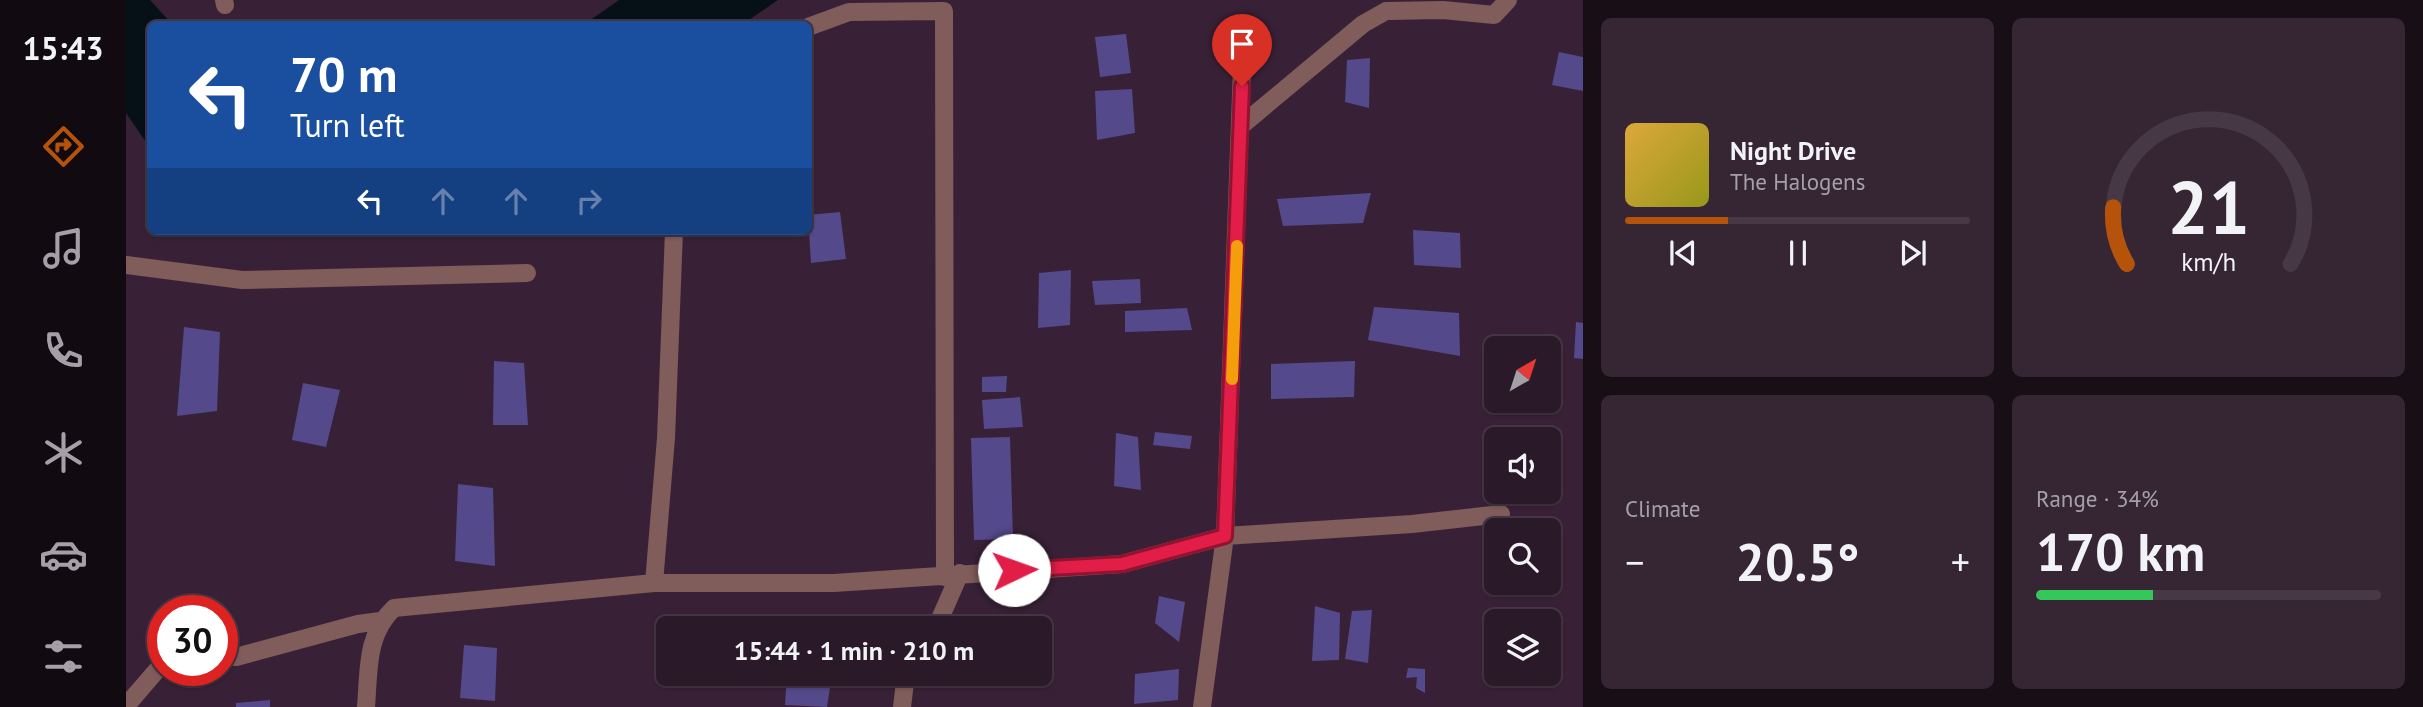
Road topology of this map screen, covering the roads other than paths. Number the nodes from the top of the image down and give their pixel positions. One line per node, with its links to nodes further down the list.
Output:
1 (1508, 0): 4 (street)
2 (812, 26): 10 (street)
3 (1242, 67): 4 (street)
4 (1242, 125): 9 (street)
5 (674, 235): 11 (street)
6 (126, 265): 7 (street)
7 (527, 273)
8 (1501, 514): 9 (street)
9 (1225, 536): 10 (street); 20 (street)
10 (952, 575): 11 (street); 12 (street)
11 (654, 583): 13 (street)
12 (940, 616)
13 (380, 621): 14 (street); 18 (street)
14 (238, 656)
15 (147, 682): 17 (street)
16 (904, 686): 19 (street)
17 (126, 706)
18 (366, 707)
19 (902, 707)
20 (1202, 707)

